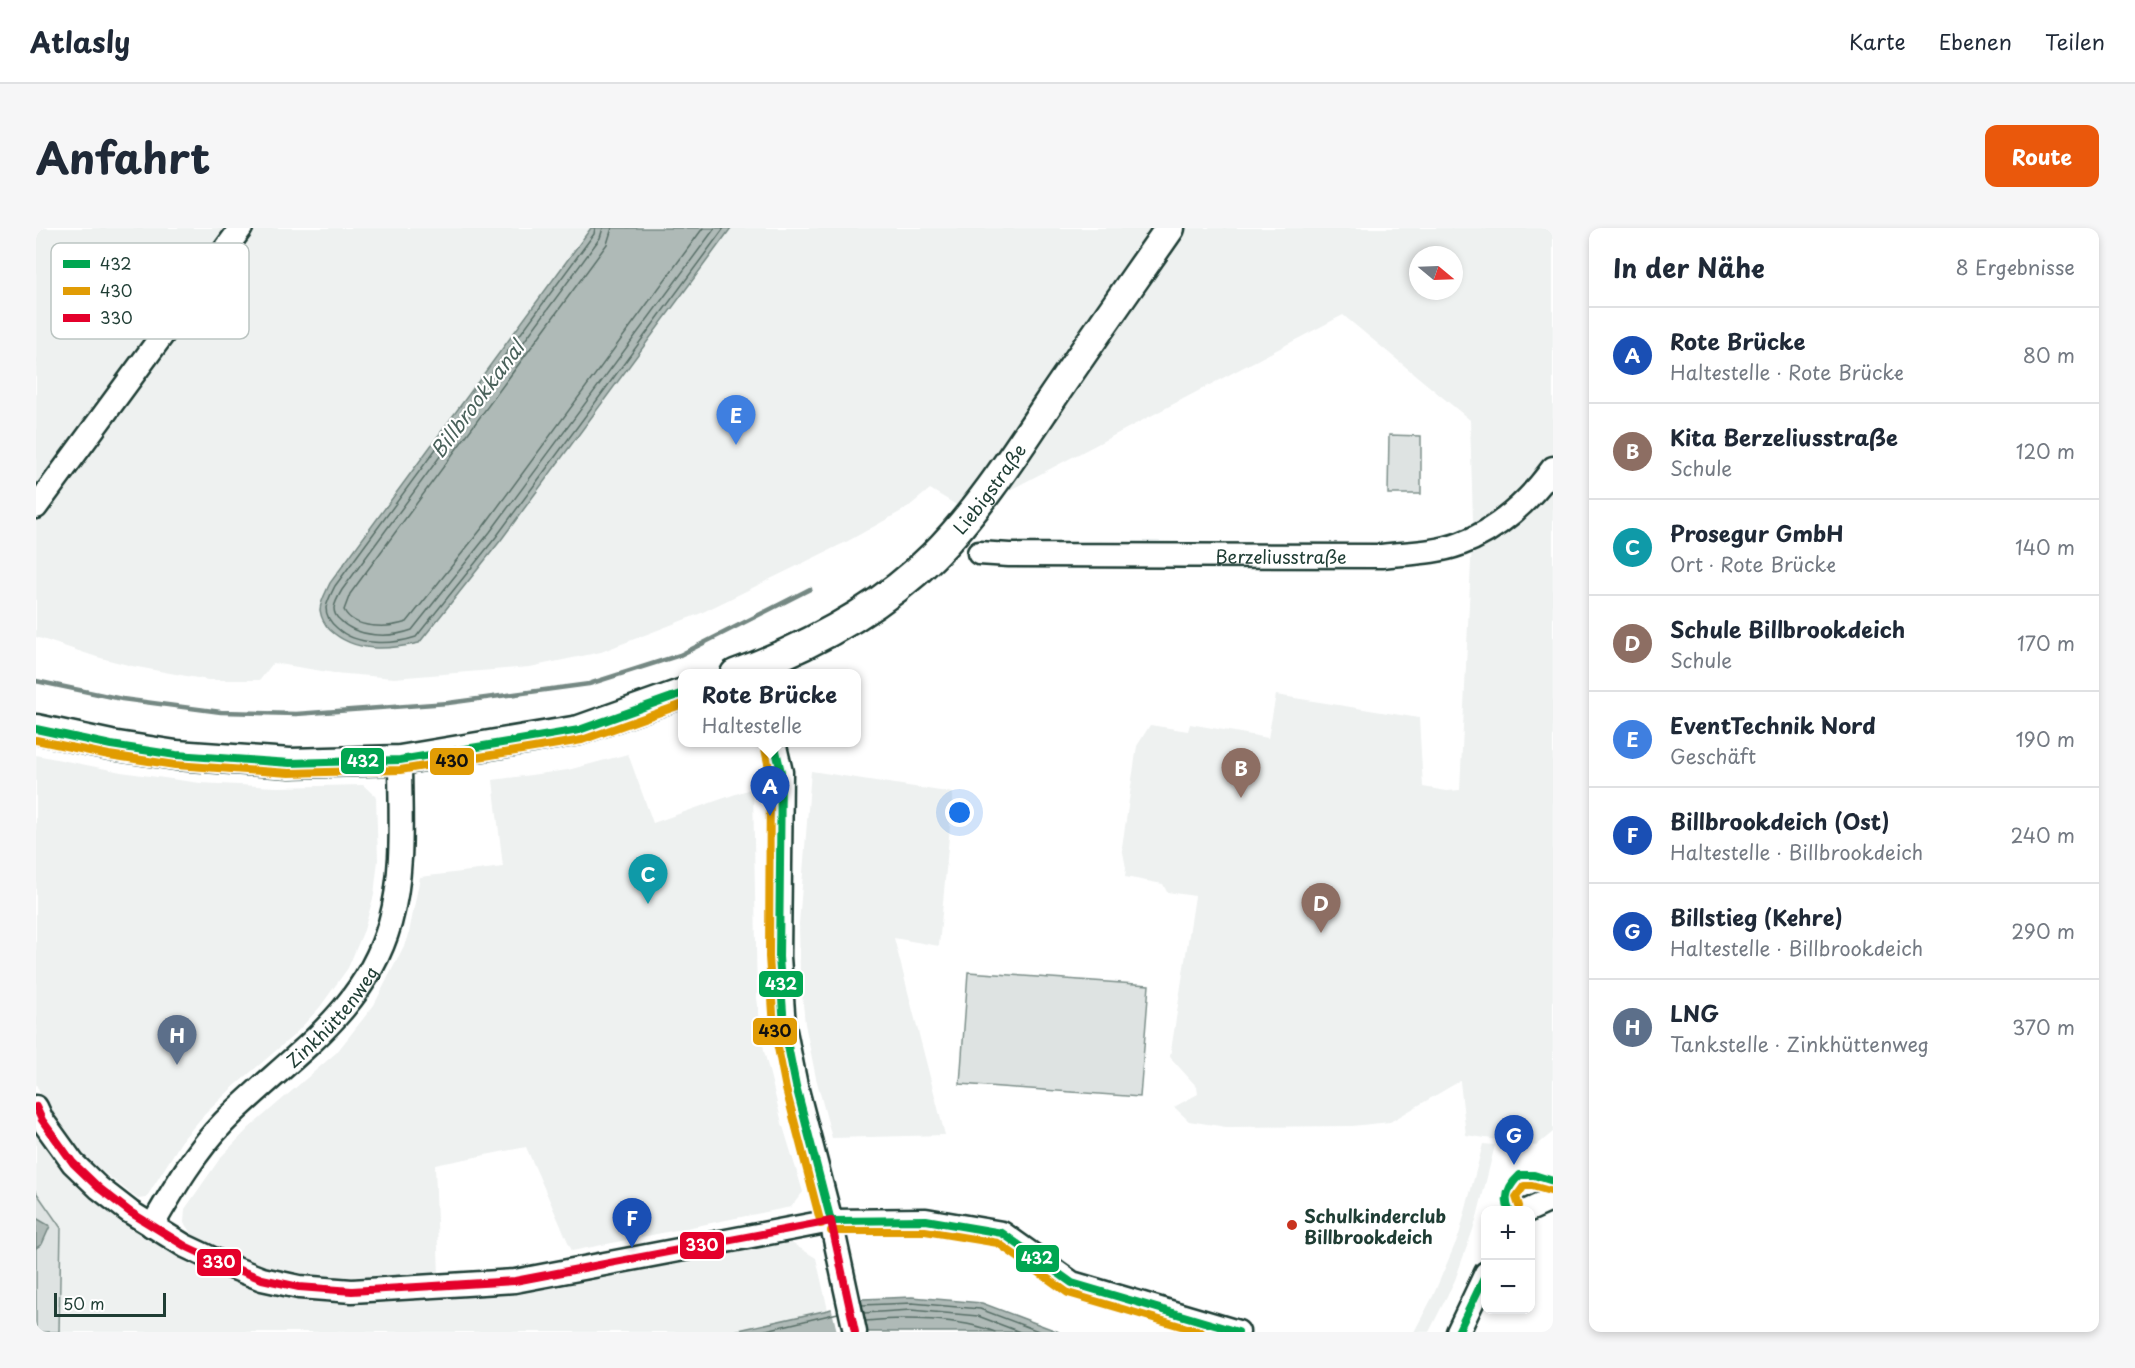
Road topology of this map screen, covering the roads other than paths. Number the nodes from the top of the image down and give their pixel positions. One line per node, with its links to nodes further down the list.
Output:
1 (241, 228): 3 (street)
2 (1170, 228): 8 (main road, Liebigstraße)
3 (230, 243)
4 (159, 339): 6 (street)
5 (1553, 468): 7 (street, Berzeliusstraße)
6 (36, 507)
7 (979, 553)
8 (749, 669)
9 (678, 695): 12 (main road)
10 (36, 729): 12 (main road)
11 (775, 747): 16 (street)
12 (400, 760): 17 (street, Zinkhüttenweg)
13 (36, 1107): 17 (street)
14 (1553, 1199): 15 (street)
15 (1535, 1207)
16 (831, 1221): 17 (street); 19 (street); 20 (street)
17 (152, 1226)
18 (1481, 1282): 21 (street)
19 (855, 1332)
20 (1238, 1332)
21 (1458, 1332)

